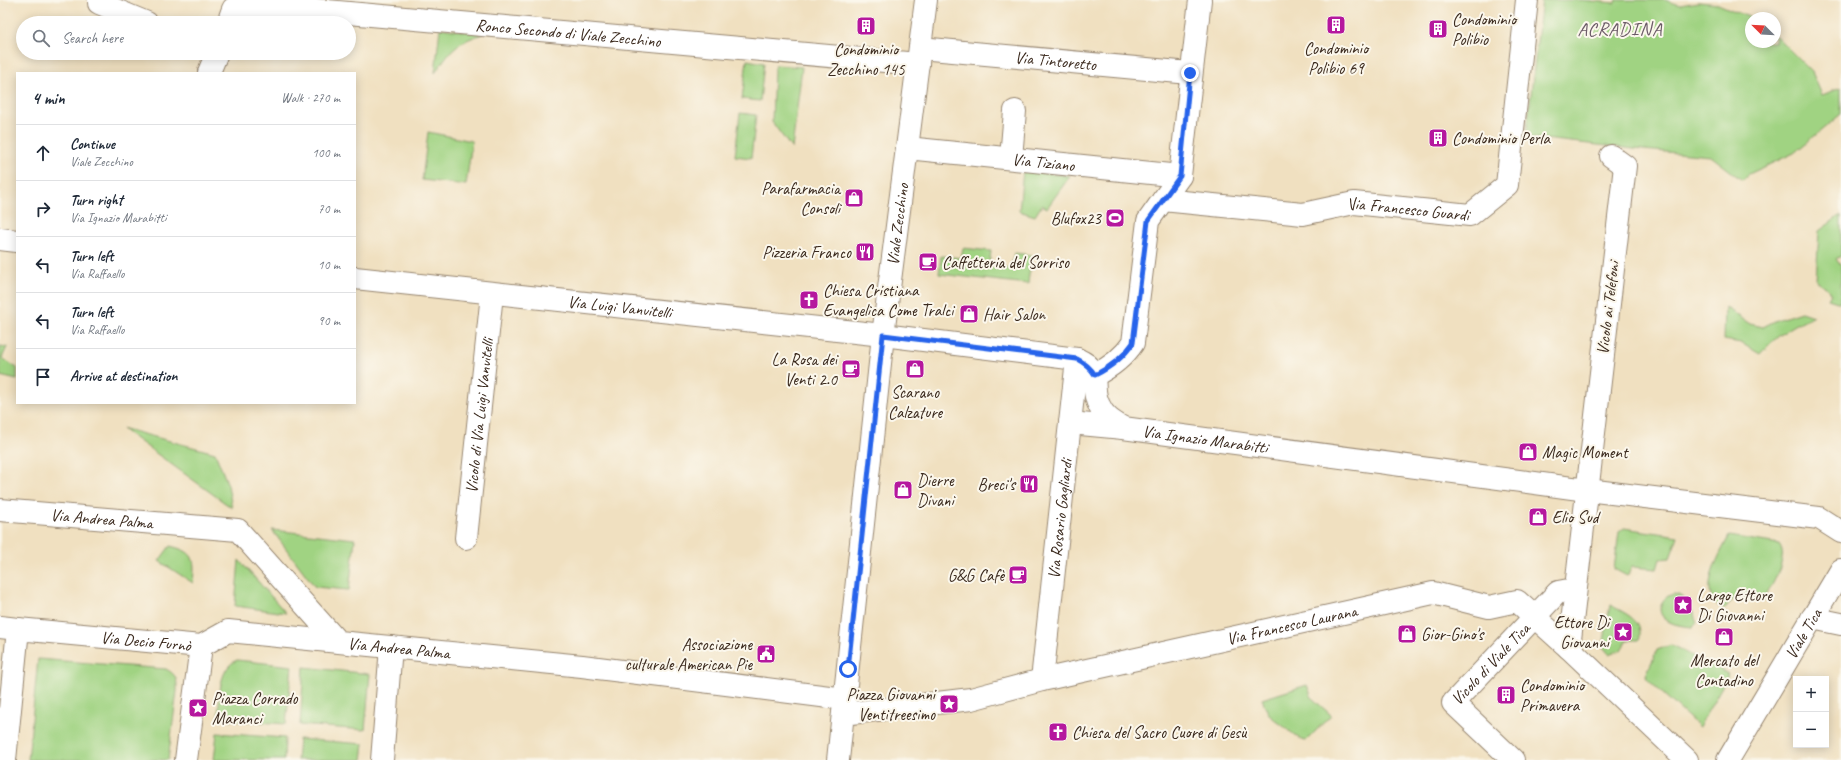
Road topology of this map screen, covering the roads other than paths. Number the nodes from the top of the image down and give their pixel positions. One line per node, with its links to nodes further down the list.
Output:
1 (99, 0): 5 (street)
2 (926, 0): 7 (street, Viale Zecchino)
3 (1200, 0): 8 (street)
4 (1527, 0): 14 (street, Via Francesco Guardi)
5 (130, 16)
6 (230, 16): 7 (street, Ronco Secondo di Viale Zecchino)
7 (919, 56): 8 (street, Via Tintoretto); 10 (street, Viale Zecchino)
8 (1190, 73): 13 (street)
9 (1015, 111): 12 (street)
10 (907, 148): 12 (street, Via Tiziano); 19 (street, Viale Zecchino)
11 (1611, 156): 24 (street, Vicolo ai Telefoni)
12 (1011, 158): 13 (street, Via Tiziano)
13 (1180, 176): 14 (street)
14 (1163, 200): 21 (street)
15 (0, 239): 16 (street)
16 (16, 240)
17 (356, 278): 18 (street, Via Luigi Vanvitelli)
18 (492, 294): 19 (street, Via Luigi Vanvitelli); 27 (street, Vicolo di Via Luigi Vanvitelli)
19 (883, 335): 20 (street); 40 (street, Viale Zecchino)
20 (1077, 359): 21 (street); 22 (street, Via Rosario Gagliardi)
21 (1095, 375): 23 (street, Via Ignazio Marabitti)
22 (1070, 423): 23 (street); 39 (street, Via Rosario Gagliardi)
23 (1123, 428): 24 (street, Via Ignazio Marabitti)
24 (1579, 489): 26 (street, Via Ignazio Marabitti); 29 (street)
25 (0, 510): 35 (street, Via Andrea Palma)
26 (1841, 532)
27 (466, 538)
28 (1840, 574): 32 (street, Viale Tica)
29 (1566, 591): 30 (street, Via Francesco Laurana); 31 (street); 38 (street)
30 (1517, 601): 31 (street); 39 (street, Via Francesco Laurana)
31 (1535, 617): 38 (street); 46 (street, Vicolo di Viale Tica)
32 (1812, 618): 33 (street); 48 (street, Viale Tica)
33 (1841, 624)
34 (9, 628): 36 (street, Via Decio Furnò); 41 (street)
35 (337, 641): 36 (street, Via Decio Furnò); 37 (street, Via Andrea Palma)
36 (201, 646): 43 (street)
37 (391, 647): 40 (street, Via Andrea Palma); 44 (street)
38 (1569, 648): 47 (street)
39 (1042, 680): 40 (street, Via Francesco Laurana)
40 (844, 707): 45 (street, Viale Zecchino)
41 (5, 708): 42 (street)
42 (5, 760)
43 (186, 760)
44 (382, 760)
45 (838, 760)
46 (1513, 760)
47 (1687, 760)
48 (1728, 760)

